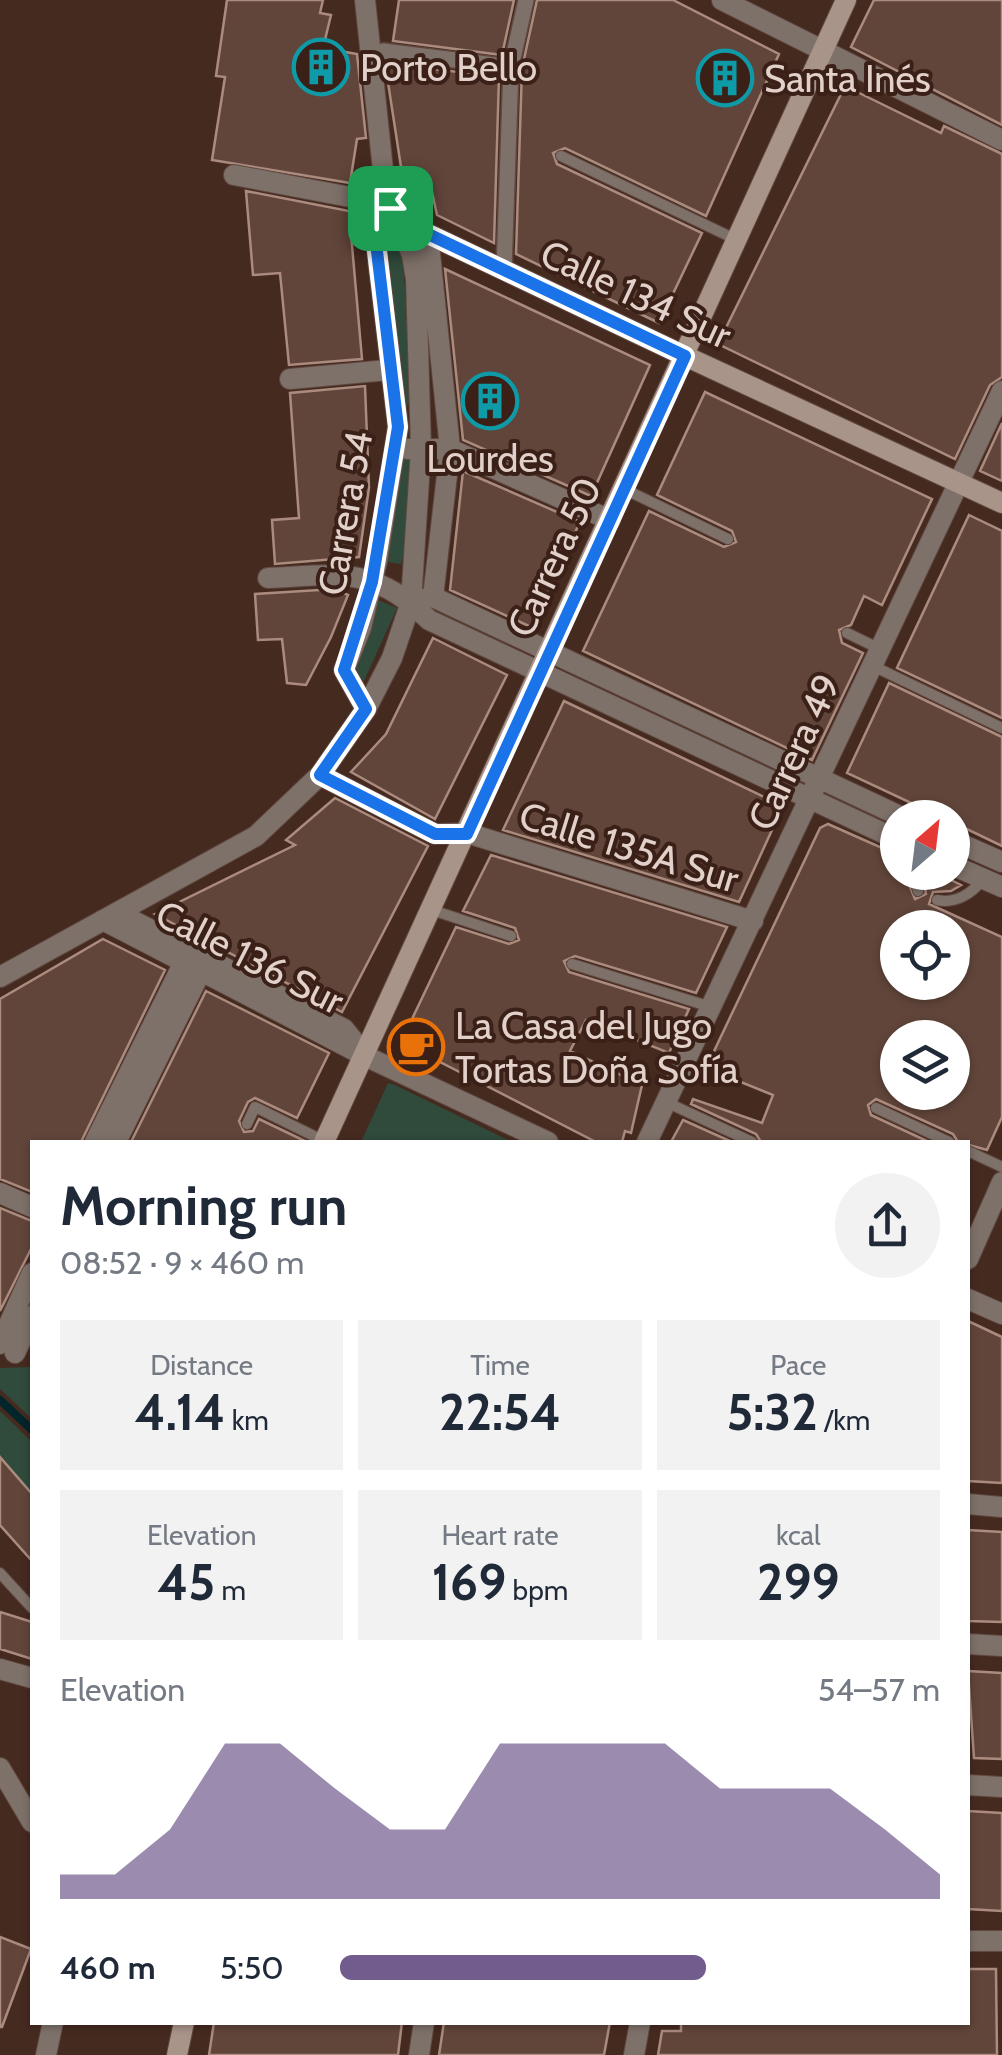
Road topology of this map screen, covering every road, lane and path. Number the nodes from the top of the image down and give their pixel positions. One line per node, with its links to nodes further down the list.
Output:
1 (365, 0): 11 (street, Carrera 54)
2 (526, 0): 7 (street)
3 (722, 0): 6 (street)
4 (846, 0): 6 (main road, Carrera 50)
5 (383, 51): 7 (street)
6 (823, 52): 8 (street); 13 (main road, Carrera 50)
7 (511, 68): 14 (street)
8 (1002, 140)
9 (561, 156): 13 (lane)
10 (234, 175): 11 (street, Calle 134 Sur)
11 (380, 205): 12 (street, Calle 134 Sur); 16 (street, Carrera 54); 20 (street, Carrera 54)
12 (428, 234): 14 (street, Calle 134 Sur); 21 (street)
13 (738, 240): 15 (main road, Carrera 50)
14 (504, 270): 15 (street, Calle 134 Sur)
15 (685, 356): 22 (main road, Calle 134 Sur); 23 (main road, Carrera 50)
16 (388, 370): 17 (street); 19 (street, Carrera 54)
17 (290, 379)
18 (1002, 392): 22 (street, Carrera 49)
19 (394, 449): 20 (street); 28 (street, Carrera 54)
20 (421, 449): 21 (street); 30 (street, Carrera 54)
21 (450, 449): 25 (street); 29 (street)
22 (957, 481): 24 (main road, Calle 134 Sur); 33 (street, Carrera 49)
23 (624, 489): 25 (main road, Carrera 50); 26 (lane)
24 (1002, 503)
25 (610, 520): 32 (main road, Carrera 50)
26 (728, 539)
27 (268, 578): 28 (street)
28 (372, 582): 30 (street); 35 (street, Carrera 54)
29 (433, 598): 30 (street); 32 (street)
30 (411, 602): 34 (street); 35 (street, Carrera 54)
31 (847, 633): 33 (lane)
32 (550, 650): 34 (main road, Carrera 50); 38 (street)
33 (877, 658): 36 (lane); 38 (street, Carrera 49)
34 (540, 672): 38 (street); 41 (main road, Carrera 50)
35 (366, 709): 37 (street, Carrera 54)
36 (1002, 728)
37 (320, 775): 41 (street, Calle 135A Sur); 47 (street, Carrera 54)
38 (816, 788): 39 (street); 40 (street); 48 (street, Carrera 49)
39 (880, 810)
40 (880, 829)
41 (467, 834): 46 (main road, Carrera 50); 48 (street, Calle 135A Sur)
42 (970, 848): 43 (street)
43 (1002, 862)
44 (992, 883): 45 (lane)
45 (937, 900)
46 (432, 910): 49 (lane); 54 (main road, Carrera 50)
47 (110, 917): 50 (street, Calle 136 Sur); 52 (street, Carrera 54)
48 (753, 920): 53 (street, Carrera 49)
49 (512, 936)
50 (195, 961): 54 (street, Calle 136 Sur); 58 (street); 59 (street)
51 (572, 964): 53 (lane)
52 (0, 976)
53 (711, 1006): 55 (street, Carrera 49)
54 (365, 1056): 61 (main road, Carrera 50); 62 (street, Calle 136 Sur)
55 (666, 1102): 63 (street, Carrera 49); 64 (lane)
56 (876, 1108): 65 (lane)
57 (247, 1124): 60 (lane)
58 (96, 1140)
59 (117, 1140)
60 (320, 1140)
61 (325, 1140)
62 (544, 1140)
63 (648, 1140)
64 (748, 1140)
65 (945, 1140)
66 (970, 1152): 67 (lane)
67 (1002, 1167)
68 (1002, 1182): 71 (street)
69 (0, 1192): 70 (street)
70 (30, 1206)
71 (970, 1254)
72 (30, 1281): 76 (street)
73 (970, 1301): 74 (street)
74 (1002, 1314)
75 (30, 1320): 76 (street)
76 (12, 1352)
77 (970, 1504): 78 (street)
78 (1002, 1507)
79 (0, 1573): 80 (lane)
80 (30, 1606)
81 (970, 1644): 82 (street)
82 (1002, 1646)
83 (0, 1669): 84 (street)
84 (30, 1677)
85 (0, 1768): 88 (street)
86 (970, 1785): 87 (street)
87 (1002, 1787)
88 (30, 1819)
89 (970, 1941): 90 (street)
90 (1002, 1941)
91 (53, 2025): 95 (street)
92 (183, 2025): 96 (main road)
93 (424, 2025): 97 (street)
94 (639, 2025): 98 (street)
95 (46, 2055)
96 (177, 2055)
97 (419, 2055)
98 (634, 2055)

